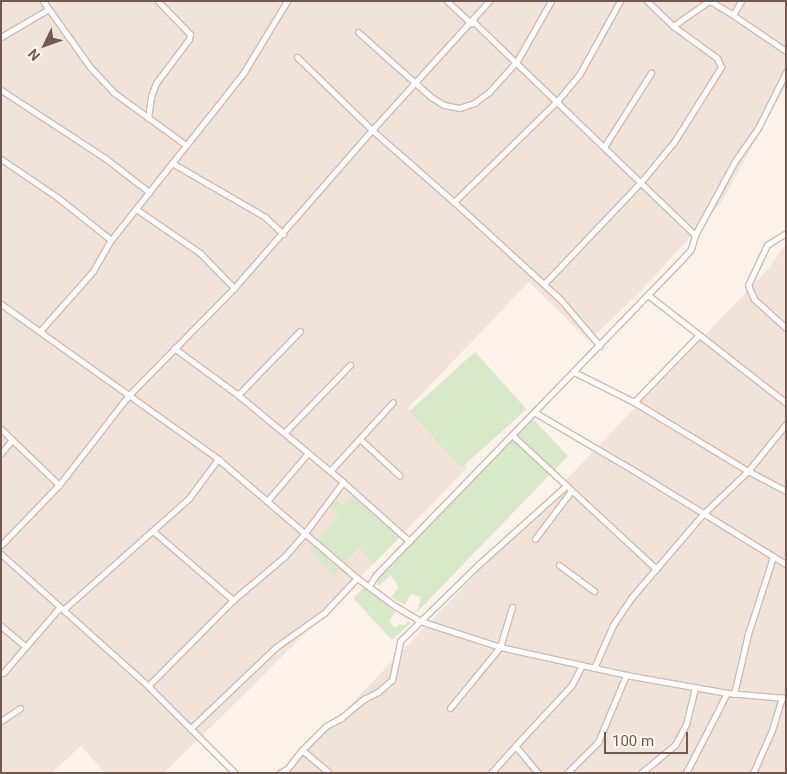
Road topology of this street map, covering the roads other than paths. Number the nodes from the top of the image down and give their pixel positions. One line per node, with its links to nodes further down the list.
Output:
1 (43, 1): 11 (street)
2 (158, 1): 25 (street)
3 (287, 1): 27 (street)
4 (447, 1): 13 (street)
5 (489, 1): 13 (street)
6 (551, 1): 19 (street)
7 (620, 1): 24 (street)
8 (647, 1): 14 (street)
9 (710, 1): 12 (street); 14 (street)
10 (741, 1): 12 (street)
11 (47, 10): 16 (street); 25 (street)
12 (734, 15): 17 (street)
13 (472, 22): 19 (street); 22 (street)
14 (673, 26): 31 (street)
15 (358, 32): 22 (street)
16 (1, 37)
17 (786, 51)
18 (298, 57): 26 (street)
19 (517, 61): 22 (street); 24 (street)
20 (651, 72): 28 (street)
21 (786, 72): 37 (street)
22 (416, 82): 26 (street)
23 (1, 90): 32 (street)
24 (558, 100): 28 (street); 33 (street)
25 (148, 118): 27 (street)
26 (372, 130): 33 (street); 36 (street)
27 (186, 145): 30 (street)
28 (604, 147): 31 (street)
29 (1, 159): 38 (street)
30 (172, 163): 32 (street); 36 (street)
31 (640, 183): 37 (street); 39 (street)
32 (149, 192): 34 (street)
33 (454, 202): 39 (street)
34 (136, 209): 38 (street); 40 (street)
35 (786, 233): 43 (street)
36 (283, 234): 40 (street)
37 (695, 235): 41 (street)
38 (111, 240): 44 (street)
39 (544, 284): 47 (street)
40 (234, 288): 48 (street)
41 (648, 295): 46 (street); 47 (street)
42 (2, 307): 44 (street)
43 (786, 328)
44 (40, 331): 52 (street)
45 (300, 331): 51 (street)
46 (698, 336): 54 (street); 55 (street)
47 (600, 346): 50 (street)
48 (174, 348): 51 (street); 52 (street)
49 (350, 365): 59 (street)
50 (574, 372): 54 (street); 56 (street)
51 (238, 395): 59 (street)
52 (128, 396): 65 (street); 70 (street)
53 (393, 402): 61 (street)
54 (634, 402): 67 (street)
55 (786, 403)
56 (534, 412): 60 (street); 75 (street)
57 (786, 424): 67 (street)
58 (1, 429): 62 (street)
59 (284, 432): 64 (street)
60 (512, 436): 71 (street); 79 (street)
61 (360, 439): 66 (street); 68 (street)
62 (12, 440): 63 (street); 70 (street)
63 (1, 453)
64 (308, 453): 66 (street); 74 (street)
65 (218, 459): 74 (street); 76 (street)
66 (330, 471): 69 (street)
67 (748, 471): 73 (street); 75 (street)
68 (400, 476)
69 (343, 482): 77 (street); 79 (street)
70 (59, 485): 80 (street)
71 (566, 486): 72 (street); 92 (street)
72 (571, 491): 78 (street); 85 (street)
73 (786, 491)
74 (267, 502): 77 (street)
75 (703, 514): 82 (street); 85 (street)
76 (153, 531): 89 (street); 91 (street)
77 (304, 534): 86 (street); 89 (street)
78 (535, 539)
79 (409, 540): 87 (street)
80 (1, 545)
81 (1, 554): 91 (street)
82 (772, 557): 83 (street); 103 (street)
83 (786, 564)
84 (559, 565): 88 (street)
85 (656, 569): 97 (street)
86 (357, 578): 87 (street); 108 (street)
87 (369, 586): 92 (street)
88 (594, 591)
89 (232, 600): 100 (street)
90 (512, 606): 95 (street)
91 (62, 608): 94 (street); 100 (street)
92 (420, 621): 95 (street); 110 (street)
93 (1, 626): 94 (street)
94 (25, 646): 98 (street)
95 (500, 647): 96 (street); 106 (street)
96 (582, 666): 97 (street); 109 (street)
97 (594, 668): 99 (street)
98 (3, 673)
99 (626, 675): 101 (street); 116 (street)
100 (148, 686): 108 (street)
101 (695, 687): 102 (street); 117 (street)
102 (727, 693): 103 (street); 118 (street)
103 (734, 694): 104 (street)
104 (784, 698): 119 (street)
105 (20, 708): 107 (street)
106 (450, 708)
107 (1, 721)
108 (190, 729): 111 (street)
109 (515, 746): 114 (street); 115 (street)
110 (302, 750): 112 (street); 113 (street)
111 (235, 773)
112 (280, 773)
113 (329, 773)
114 (491, 773)
115 (538, 773)
116 (567, 773)
117 (641, 773)
118 (686, 773)
119 (753, 773)

